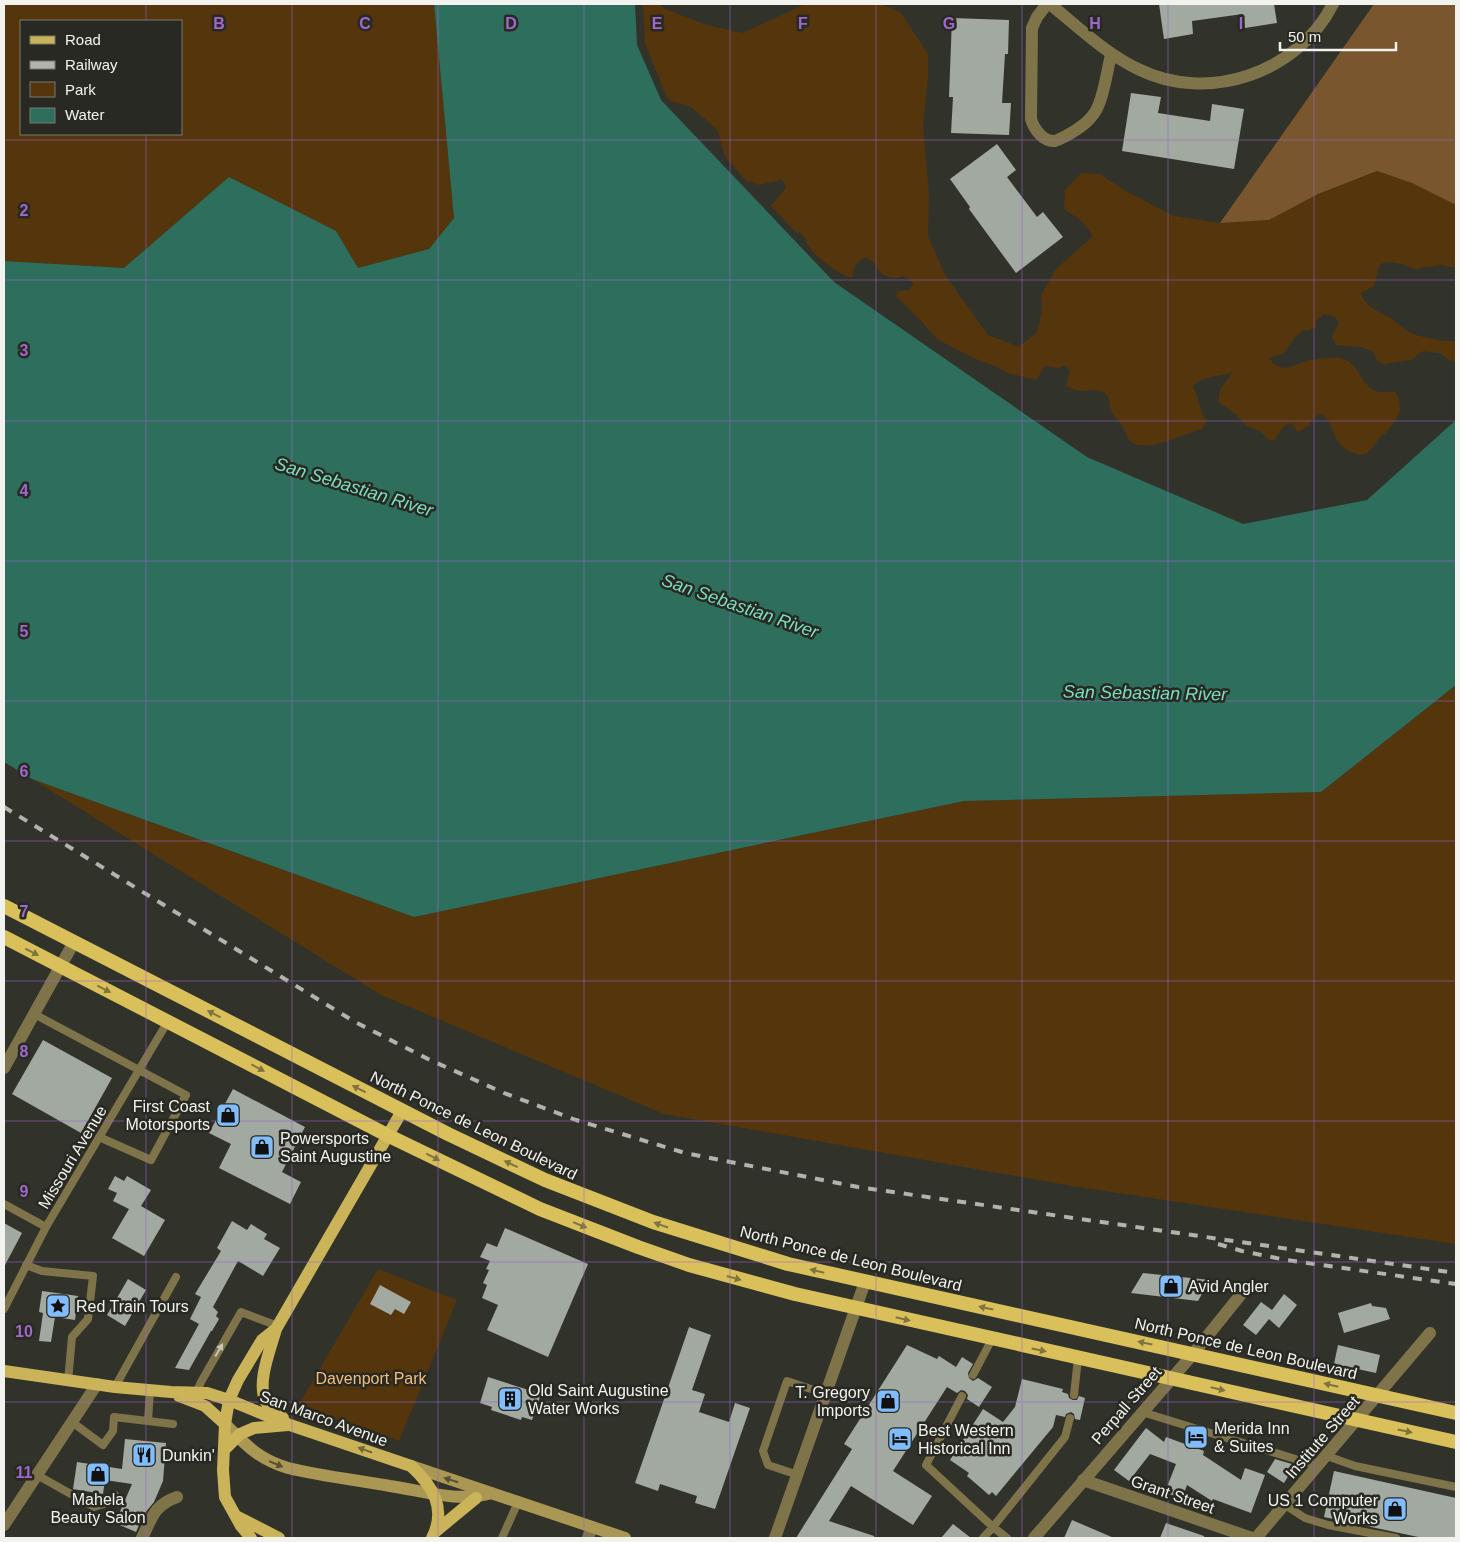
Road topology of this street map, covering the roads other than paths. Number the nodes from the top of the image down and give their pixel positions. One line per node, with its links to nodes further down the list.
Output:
1 (1048, 4): 3 (street); 3 (street)
2 (1334, 4): 3 (street)
3 (1111, 55)
4 (4, 906): 6 (highway, North Ponce de Leon Boulevard)
5 (4, 937): 7 (highway, one-way to 7)
6 (74, 942): 7 (street); 12 (highway, North Ponce de Leon Boulevard, one-way to 6)
7 (60, 967): 8 (street); 9 (highway, one-way to 9)
8 (34, 1014): 10 (street); 11 (lane)
9 (168, 1021): 11 (lane, Missouri Avenue); 13 (highway, one-way to 13)
10 (4, 1068)
11 (139, 1069): 14 (lane, Missouri Avenue); 14 (lane)
12 (402, 1111): 13 (main road); 19 (highway, North Ponce de Leon Boulevard, one-way to 12)
13 (389, 1136): 22 (highway, one-way to 22); 23 (main road)
14 (99, 1137): 16 (lane, Missouri Avenue)
15 (4, 1204): 16 (lane)
16 (46, 1227): 17 (lane, Missouri Avenue)
17 (26, 1265): 21 (lane, Missouri Avenue); 31 (lane)
18 (176, 1277): 33 (lane)
19 (865, 1282): 22 (street); 26 (highway, North Ponce de Leon Boulevard, one-way to 19)
20 (1242, 1293): 26 (street, Perpall Street)
21 (4, 1309)
22 (856, 1309): 25 (highway, one-way to 25); 37 (street)
23 (277, 1328): 36 (lane, one-way to 23); 41 (main road); 50 (main road)
24 (1430, 1333): 40 (street, Institute Street)
25 (992, 1339): 27 (highway, one-way to 27); 29 (lane)
26 (1192, 1354): 30 (street, Perpall Street); 40 (highway, North Ponce de Leon Boulevard, one-way to 26)
27 (1078, 1358): 30 (highway); 38 (lane)
28 (4, 1371): 31 (main road, San Marco Avenue)
29 (973, 1375)
30 (1171, 1379): 42 (street, Perpall Street); 45 (highway, one-way to 45)
31 (68, 1381): 32 (main road, San Marco Avenue)
32 (97, 1384): 33 (main road, San Marco Avenue); 47 (street)
33 (115, 1387): 34 (main road, San Marco Avenue)
34 (150, 1390): 35 (main road, San Marco Avenue); 46 (lane)
35 (171, 1392): 36 (main road, San Marco Avenue); 49 (main road)
36 (196, 1393): 41 (main road, San Marco Avenue)
37 (826, 1394): 57 (street); 57 (lane)
38 (1074, 1395)
39 (962, 1396): 69 (lane)
40 (1378, 1396): 43 (highway, North Ponce de Leon Boulevard); 45 (street, Institute Street)
41 (229, 1400): 49 (main road); 50 (main road, San Marco Avenue)
42 (1142, 1412): 54 (lane); 58 (street, Perpall Street)
43 (1456, 1413)
44 (1070, 1418): 69 (lane)
45 (1357, 1420): 52 (highway, one-way to 52); 54 (street, Institute Street)
46 (148, 1421): 47 (lane); 48 (lane)
47 (72, 1422): 56 (street)
48 (173, 1424)
49 (225, 1424): 51 (main road); 53 (main road)
50 (290, 1425): 51 (main road); 55 (main road, San Marco Avenue, one-way to 50)
51 (237, 1436): 53 (main road); 62 (main road, one-way to 62)
52 (1456, 1442)
53 (225, 1449): 67 (main road)
54 (1322, 1461): 59 (lane); 66 (street, Institute Street)
55 (411, 1466): 60 (main road, San Marco Avenue, one-way to 55); 62 (main road)
56 (37, 1475): 61 (lane); 68 (street)
57 (798, 1475): 77 (street)
58 (1083, 1480): 80 (street, Perpall Street); 81 (street, Grant Street)
59 (1456, 1487)
60 (492, 1493): 64 (main road); 65 (main road, San Marco Avenue)
61 (115, 1495)
62 (434, 1495): 64 (main road); 71 (main road)
63 (177, 1497): 72 (street)
64 (476, 1498): 71 (main road)
65 (518, 1502): 70 (main road, San Marco Avenue); 75 (lane)
66 (1285, 1505): 81 (street, Institute Street); 82 (lane)
67 (236, 1516): 73 (main road); 74 (main road)
68 (4, 1525)
69 (993, 1527): 78 (lane); 79 (lane)
70 (590, 1533): 76 (main road, San Marco Avenue)
71 (434, 1534)
72 (142, 1538)
73 (251, 1538)
74 (279, 1538)
75 (502, 1538)
76 (625, 1538)
77 (776, 1538)
78 (983, 1538)
79 (1007, 1538)
80 (1034, 1538)
81 (1254, 1538)
82 (1396, 1538)

